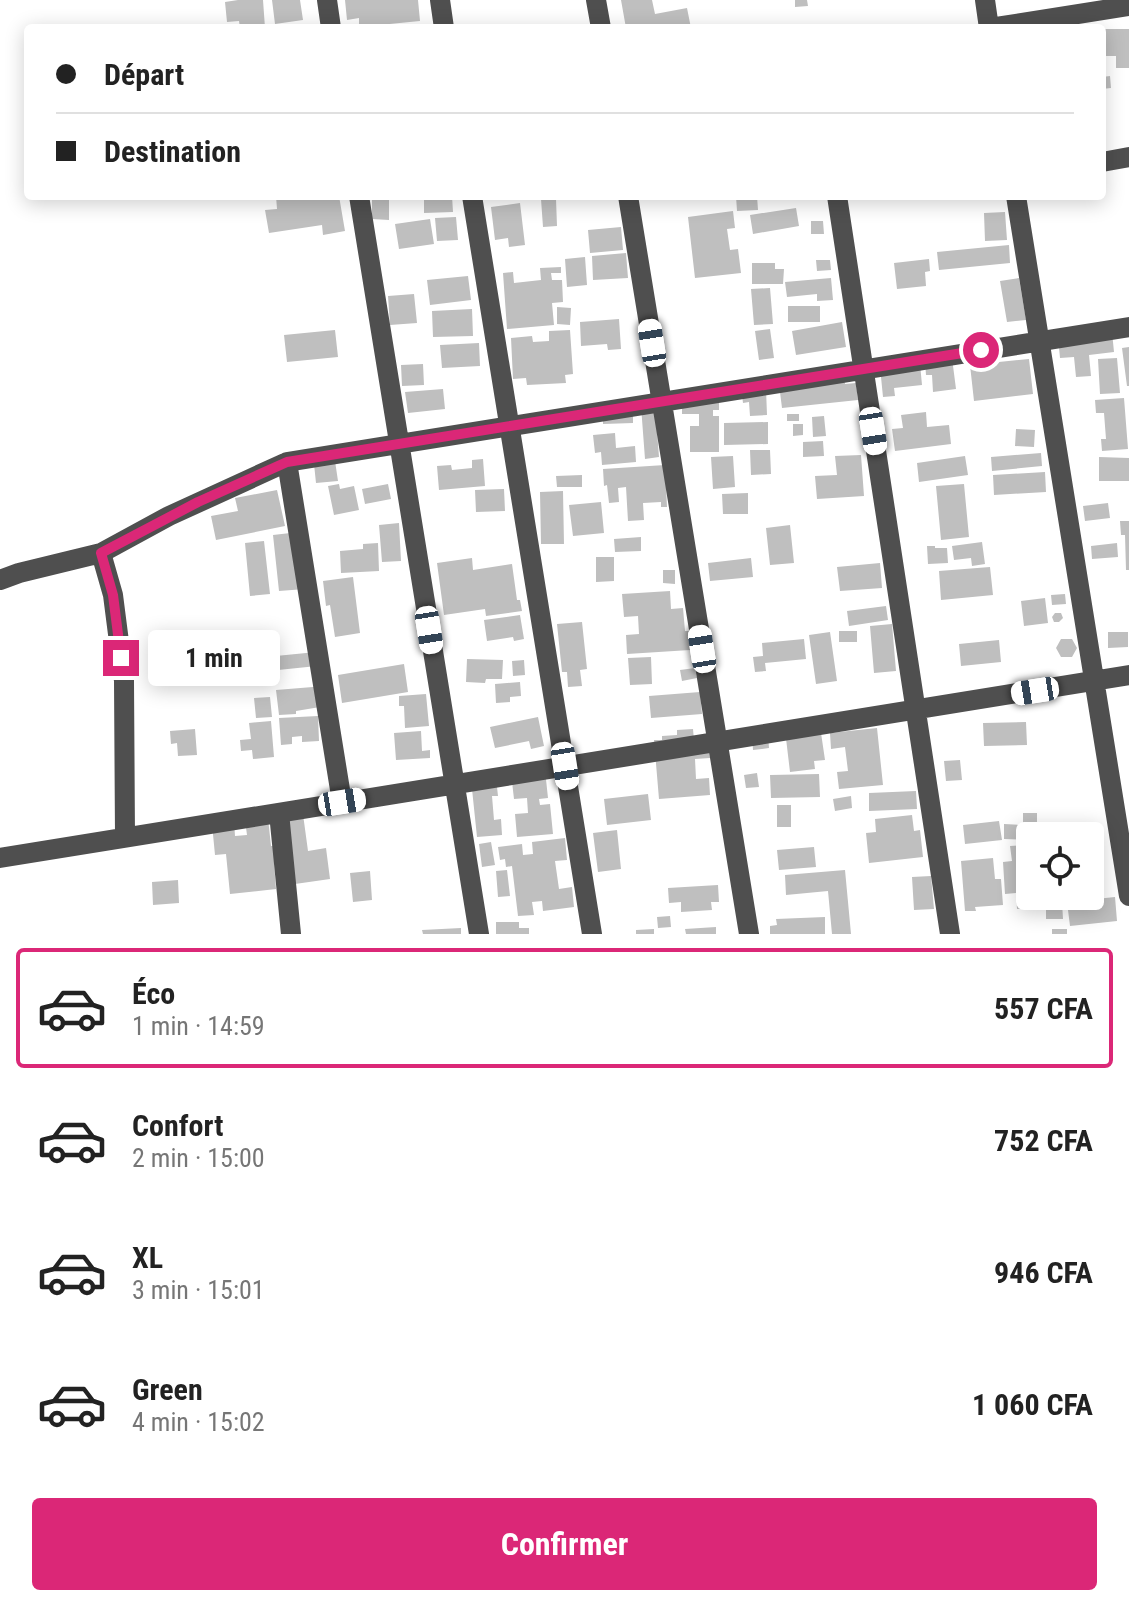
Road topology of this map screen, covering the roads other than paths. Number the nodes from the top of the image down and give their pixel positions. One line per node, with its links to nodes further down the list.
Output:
1 (327, 0): 6 (street)
2 (440, 0): 7 (street)
3 (596, 0): 8 (street)
4 (985, 0): 9 (street)
5 (1129, 6): 10 (street)
6 (330, 24)
7 (443, 24)
8 (600, 24)
9 (989, 24)
10 (1015, 24)
11 (1129, 157): 12 (street)
12 (1106, 161)
13 (360, 200): 23 (street)
14 (473, 200): 22 (street)
15 (629, 200): 21 (street)
16 (838, 200): 20 (street)
17 (1017, 200): 19 (street)
18 (1129, 327): 19 (street)
19 (1040, 341): 20 (street); 28 (street)
20 (864, 369): 21 (street); 29 (street)
21 (662, 402): 22 (street); 30 (street)
22 (510, 427): 23 (street); 31 (street)
23 (399, 444): 24 (street); 32 (street)
24 (287, 462): 25 (street); 33 (street)
25 (101, 553): 26 (street); 35 (street)
26 (0, 580)
27 (1129, 675): 28 (street)
28 (1094, 681): 29 (street); 37 (street)
29 (916, 710): 30 (street); 42 (street)
30 (718, 742): 31 (street); 41 (street)
31 (565, 766): 32 (street); 40 (street)
32 (455, 784): 33 (street); 39 (street)
33 (342, 802): 34 (street)
34 (279, 813): 35 (street); 38 (street)
35 (125, 837): 36 (street)
36 (0, 858)
37 (1129, 896)
38 (291, 934)
39 (479, 934)
40 (592, 934)
41 (749, 934)
42 (950, 934)

